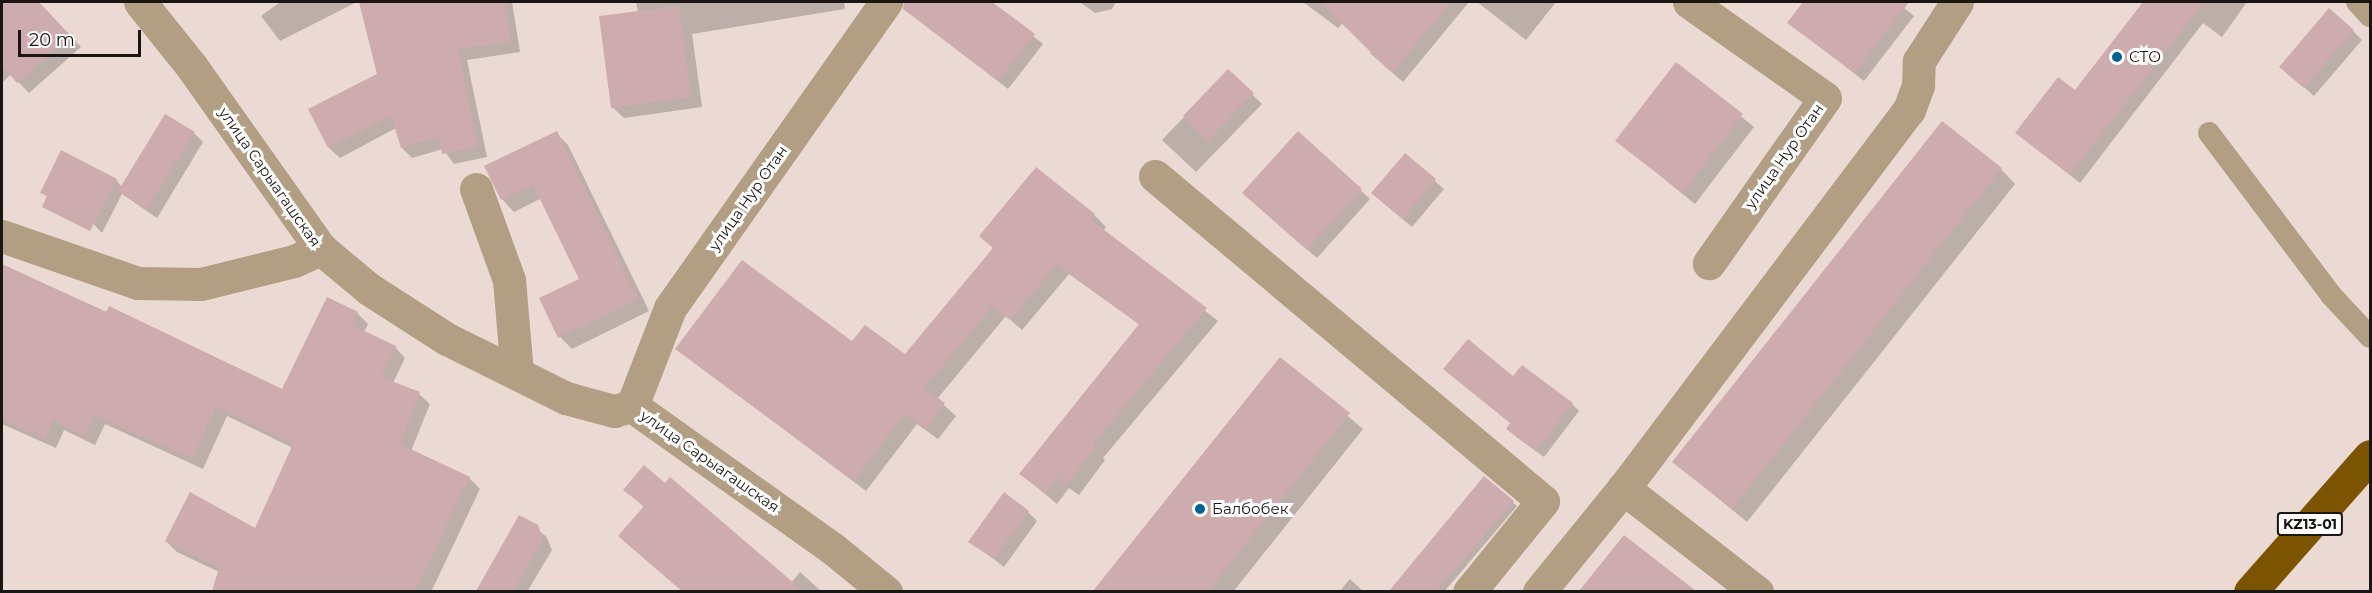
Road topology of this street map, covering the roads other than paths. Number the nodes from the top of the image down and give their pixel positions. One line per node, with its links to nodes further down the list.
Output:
1 (140, 2): 11 (street, улица Сарыагашская)
2 (886, 2): 15 (street, улица Нур Отан)
3 (1689, 2): 12 (street, улица Нур Отан)
4 (1957, 2): 17 (street)
5 (2357, 2): 6 (lane)
6 (2370, 16)
7 (2209, 133): 13 (lane)
8 (1155, 176): 19 (street)
9 (476, 189): 14 (street)
10 (2, 236): 11 (street)
11 (321, 249): 14 (street, улица Сарыагашская)
12 (1709, 263)
13 (2370, 337)
14 (517, 374): 15 (street, улица Сарыагашская)
15 (632, 406): 18 (street, улица Сарыагашская)
16 (2370, 456): 22 (highway, KZ13-01)
17 (1623, 488): 20 (street); 21 (street)
18 (886, 591)
19 (1468, 591)
20 (1539, 591)
21 (1757, 591)
22 (2250, 591)

